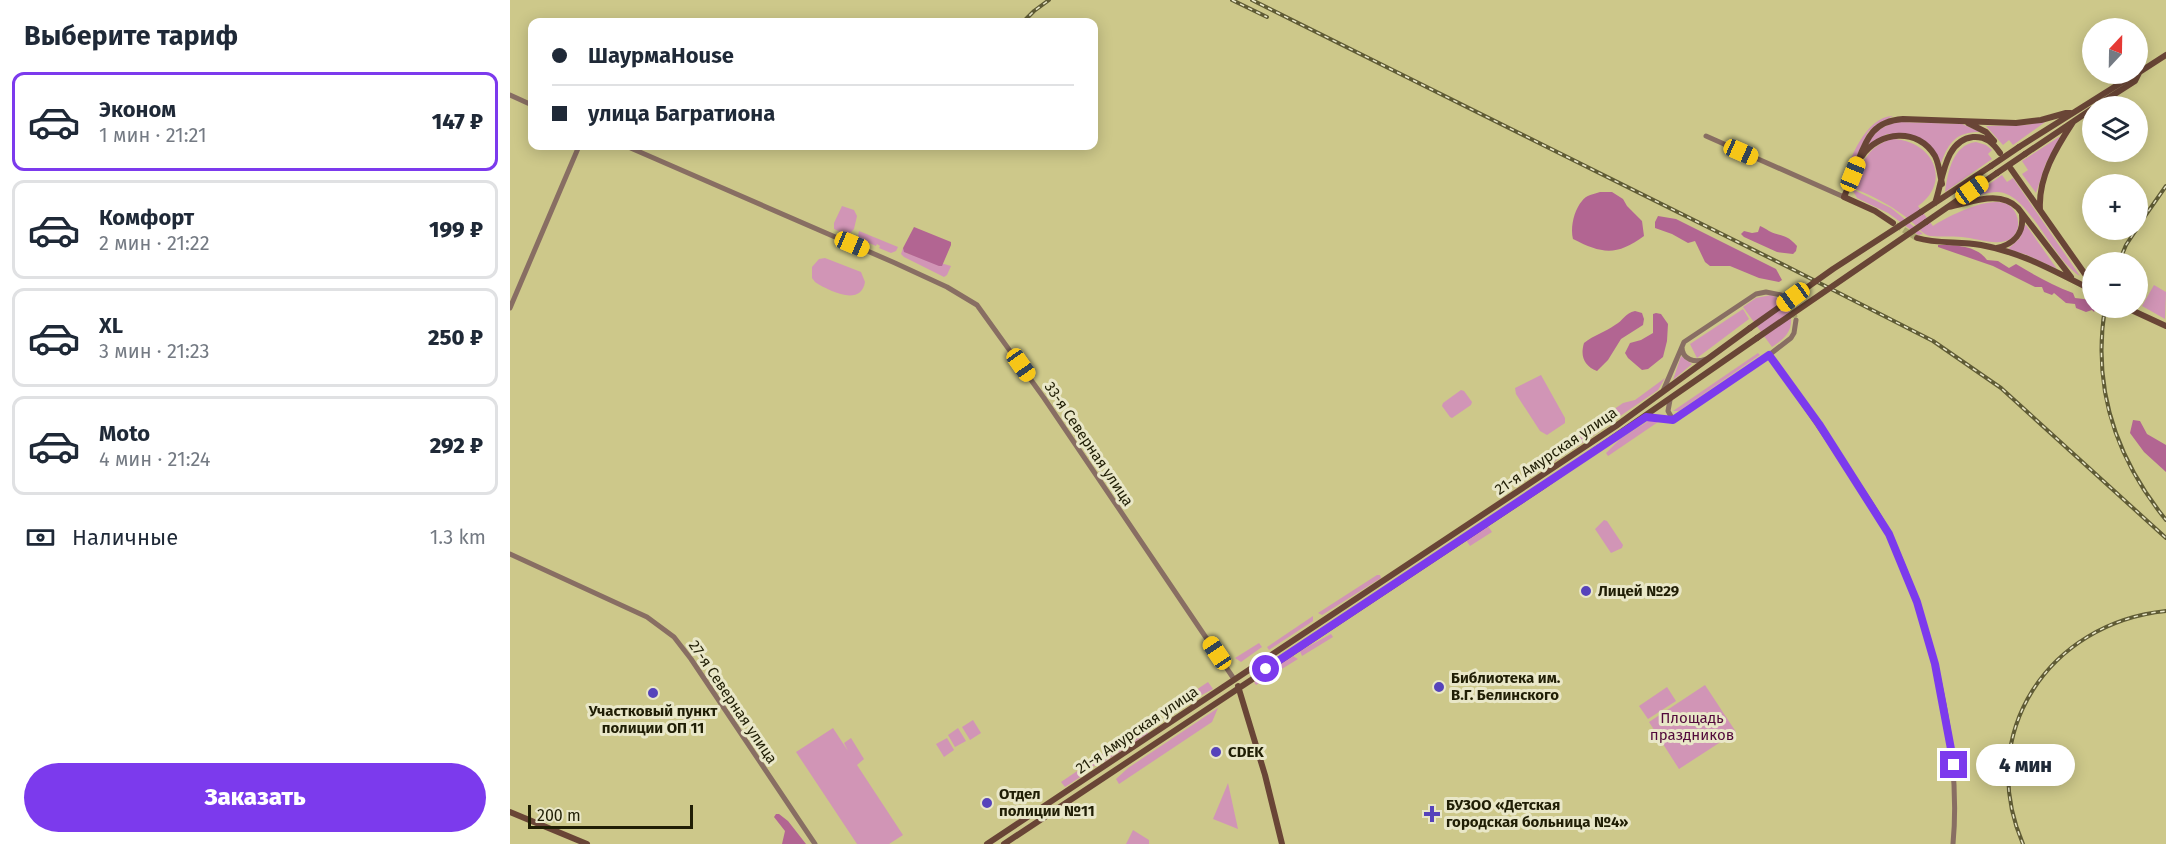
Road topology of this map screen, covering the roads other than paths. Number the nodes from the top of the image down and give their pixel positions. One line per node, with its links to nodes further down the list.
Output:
1 (2166, 55): 2 (main road, 21-я Амурская улица)
2 (2148, 66)
3 (2119, 84): 8 (main road, 21-я Амурская улица)
4 (2130, 84): 6 (main road, 21-я Амурская улица)
5 (510, 95): 7 (street)
6 (2112, 96)
7 (528, 103)
8 (2071, 114): 10 (main road); 19 (main road, 21-я Амурская улица, bridge)
9 (2082, 116): 11 (main road, 21-я Амурская улица)
10 (1965, 121): 15 (main road); 17 (main road)
11 (2073, 122): 20 (main road, 21-я Амурская улица, bridge); 21 (main road)
12 (1706, 136): 18 (street)
13 (577, 150): 31 (street)
14 (635, 150): 47 (street, 33-я Северная улица)
15 (1858, 161): 17 (main road); 18 (main road)
16 (2011, 168): 21 (main road)
17 (1942, 184): 19 (main road)
18 (1844, 197): 23 (main road)
19 (1935, 203): 37 (main road, 21-я Амурская улица, bridge)
20 (1948, 207): 22 (main road); 39 (main road, 21-я Амурская улица, bridge)
21 (2040, 211): 26 (main road)
22 (2021, 212): 25 (main road); 28 (main road)
23 (1893, 223)
24 (1917, 238): 25 (main road)
25 (1996, 248): 28 (main road)
26 (2082, 269)
27 (2082, 282): 28 (main road)
28 (2078, 283): 29 (main road)
29 (2082, 285)
30 (1781, 295): 35 (street)
31 (510, 308)
32 (2148, 318): 34 (main road)
33 (1796, 320): 36 (street)
34 (2166, 326)
35 (1684, 342): 37 (street); 38 (street)
36 (1769, 355): 41 (street); 55 (street)
37 (1709, 358): 38 (main road, 21-я Амурская улица)
38 (1658, 396): 42 (main road, 21-я Амурская улица)
39 (1670, 400): 40 (main road, 21-я Амурская улица); 41 (street)
40 (1646, 417): 41 (street); 43 (main road, 21-я Амурская улица)
41 (1673, 420)
42 (1457, 532): 43 (main road); 45 (main road, 21-я Амурская улица)
43 (1462, 540): 46 (main road, 21-я Амурская улица)
44 (510, 554): 51 (street, 27-я Северная улица)
45 (1292, 641): 46 (main road); 47 (main road, 21-я Амурская улица)
46 (1297, 649): 48 (main road, 21-я Амурская улица)
47 (1234, 679): 48 (main road); 52 (main road, 21-я Амурская улица)
48 (1239, 687): 53 (main road, 21-я Амурская улица); 54 (main road)
49 (510, 812): 50 (main road)
50 (587, 844)
51 (814, 844)
52 (987, 844)
53 (1004, 844)
54 (1282, 844)
55 (1953, 844)

